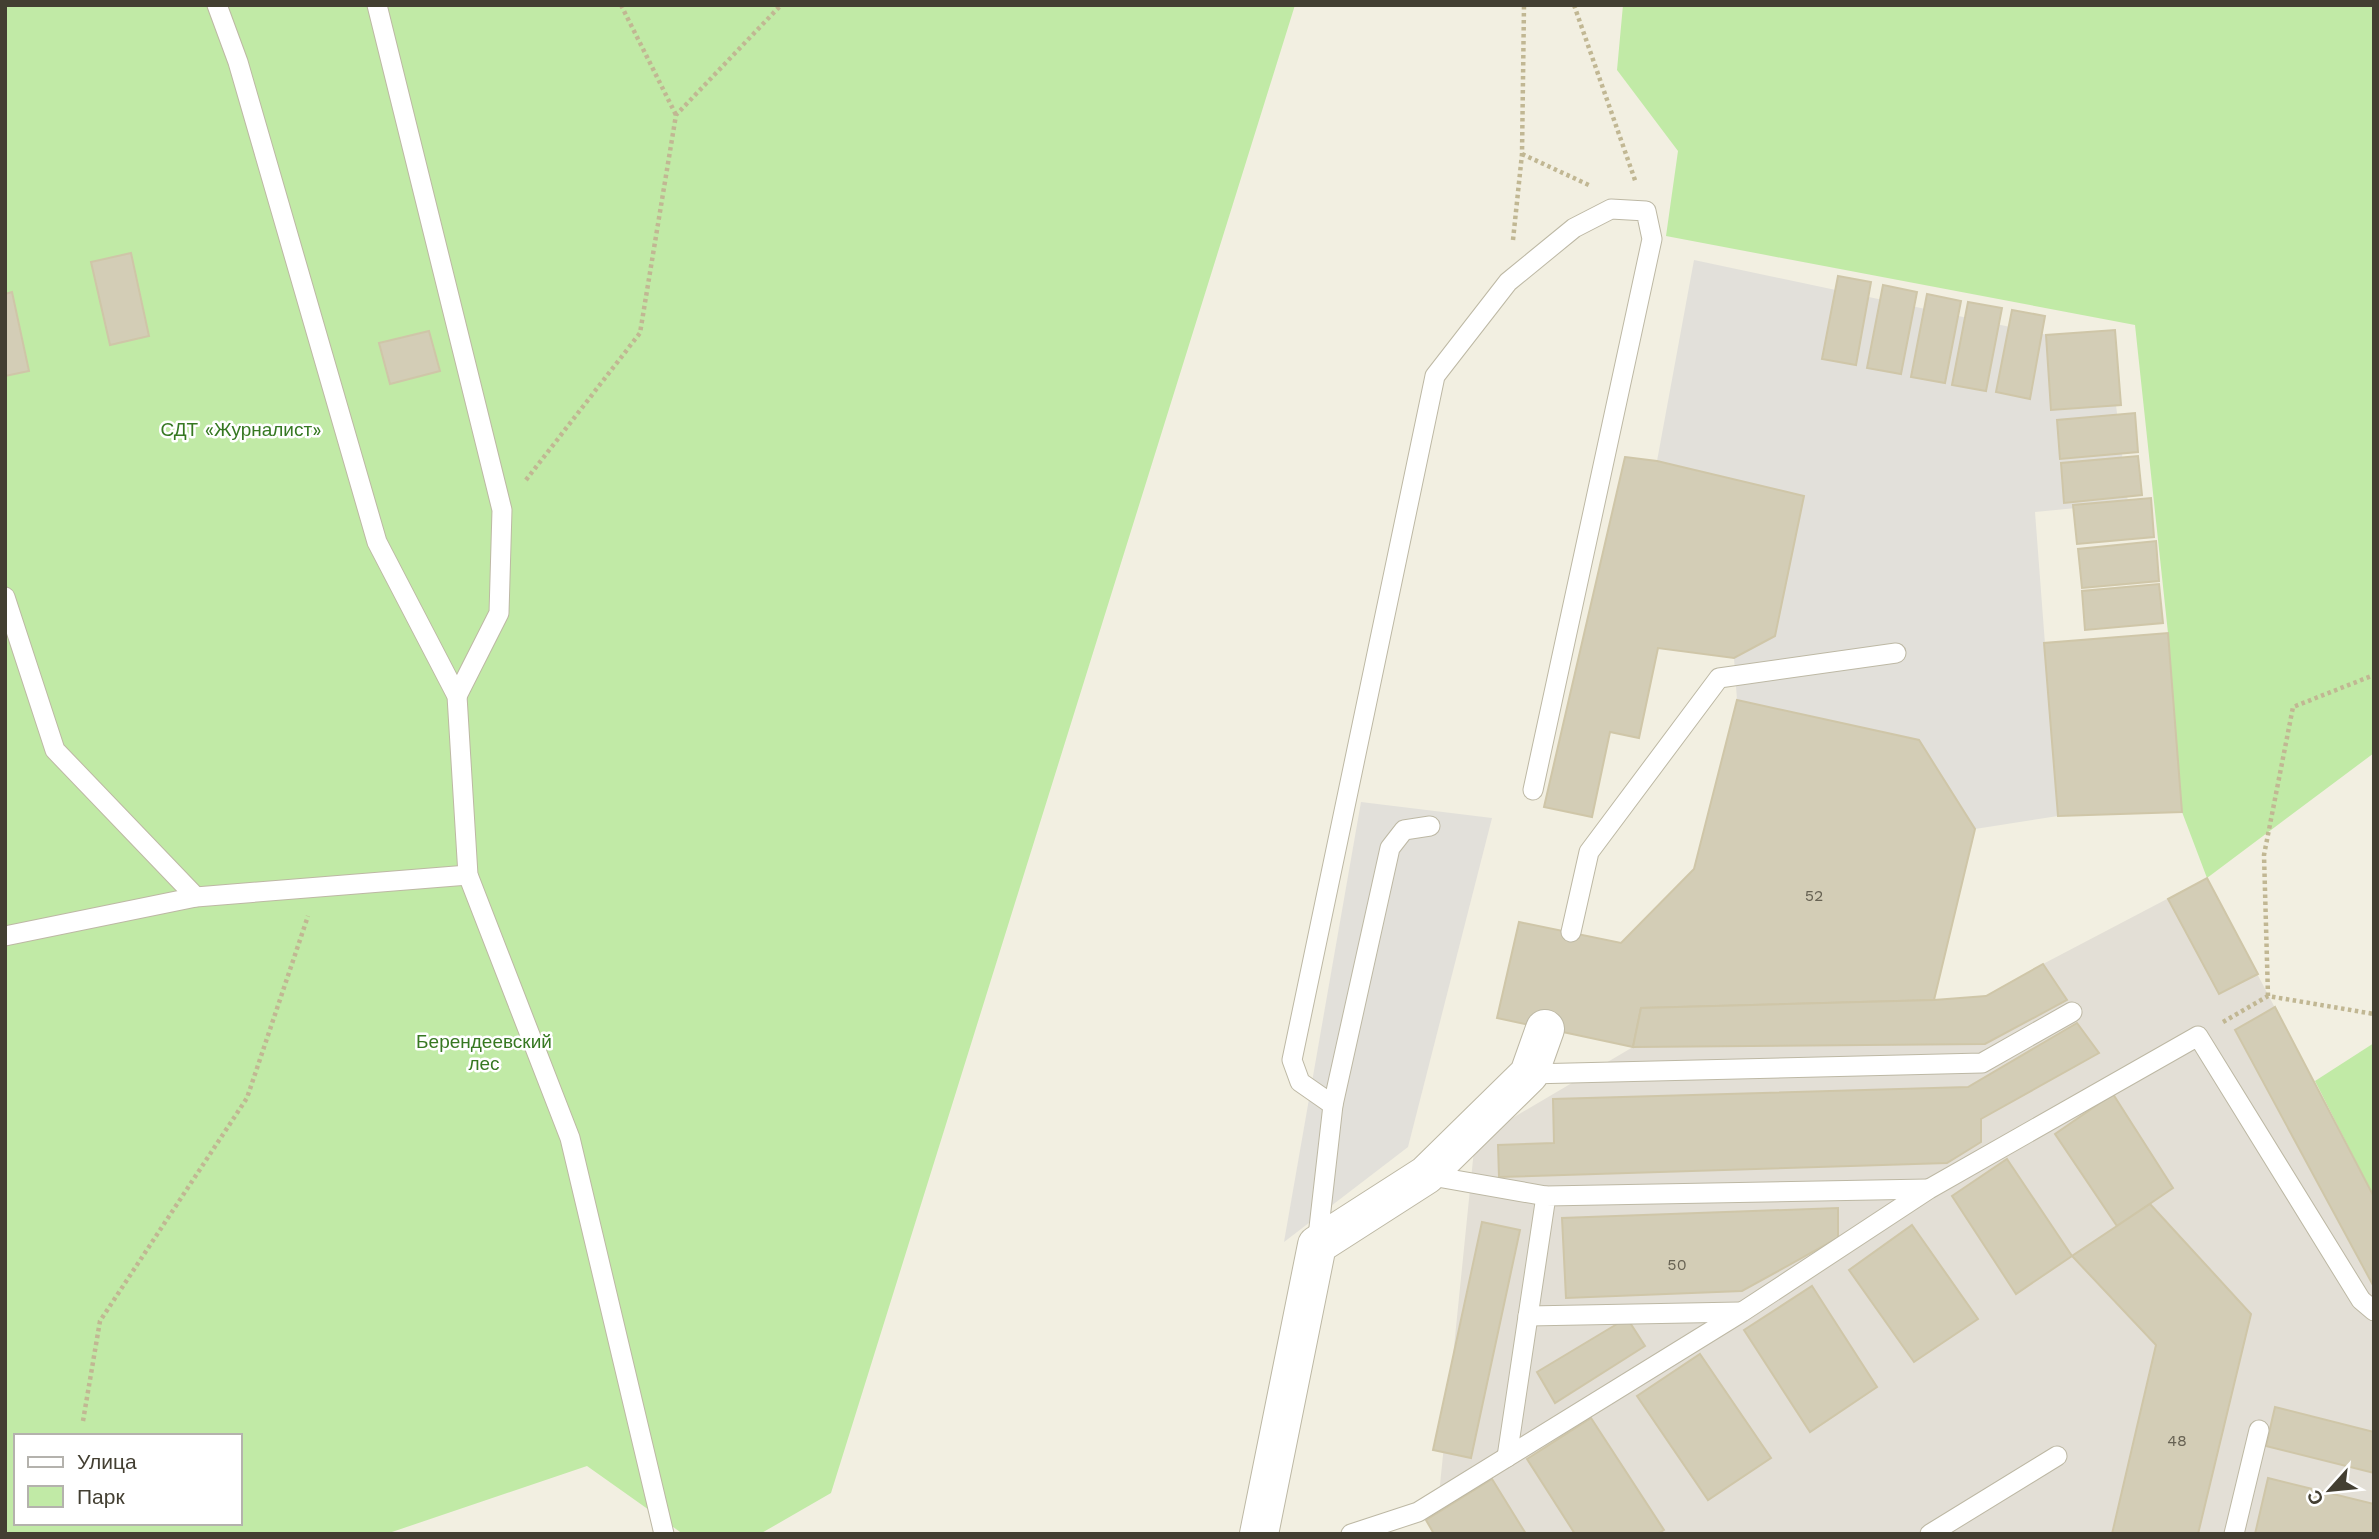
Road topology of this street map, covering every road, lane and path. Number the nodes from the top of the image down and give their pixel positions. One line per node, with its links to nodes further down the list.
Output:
1 (217, 5): 15 (lane)
2 (377, 5): 11 (lane)
3 (621, 5): 7 (path)
4 (781, 5): 7 (path)
5 (1524, 5): 8 (path)
6 (1574, 5): 9 (path)
7 (676, 115): 11 (path)
8 (1522, 154): 9 (path); 10 (path)
9 (1646, 211): 10 (lane); 16 (lane)
10 (1508, 282): 29 (lane)
11 (502, 510): 15 (lane)
12 (5, 597): 20 (lane)
13 (1896, 653): 21 (lane)
14 (2374, 676): 23 (path)
15 (457, 696): 18 (lane)
16 (1533, 789)
17 (1430, 826): 29 (lane)
18 (468, 875): 19 (lane); 41 (lane)
19 (319, 886): 20 (lane); 37 (path)
20 (196, 897): 22 (lane)
21 (1571, 932)
22 (5, 936)
23 (2267, 996): 25 (path); 27 (path)
24 (2072, 1012): 28 (lane)
25 (2374, 1014)
26 (1545, 1029): 28 (street)
27 (2198, 1036): 31 (lane); 34 (lane)
28 (1529, 1074): 30 (street)
29 (1333, 1105): 33 (lane)
30 (1426, 1175): 32 (lane); 33 (street)
31 (1929, 1189): 32 (lane); 35 (lane)
32 (1546, 1196): 36 (lane)
33 (1317, 1245): 42 (street)
34 (2374, 1311)
35 (1742, 1312): 36 (lane); 40 (lane)
36 (1528, 1315): 40 (lane)
37 (83, 1421)
38 (2259, 1430): 45 (lane)
39 (2057, 1456): 44 (lane)
40 (1507, 1457): 43 (lane)
41 (664, 1534)
42 (1259, 1534)
43 (1351, 1534)
44 (1930, 1534)
45 (2234, 1534)

